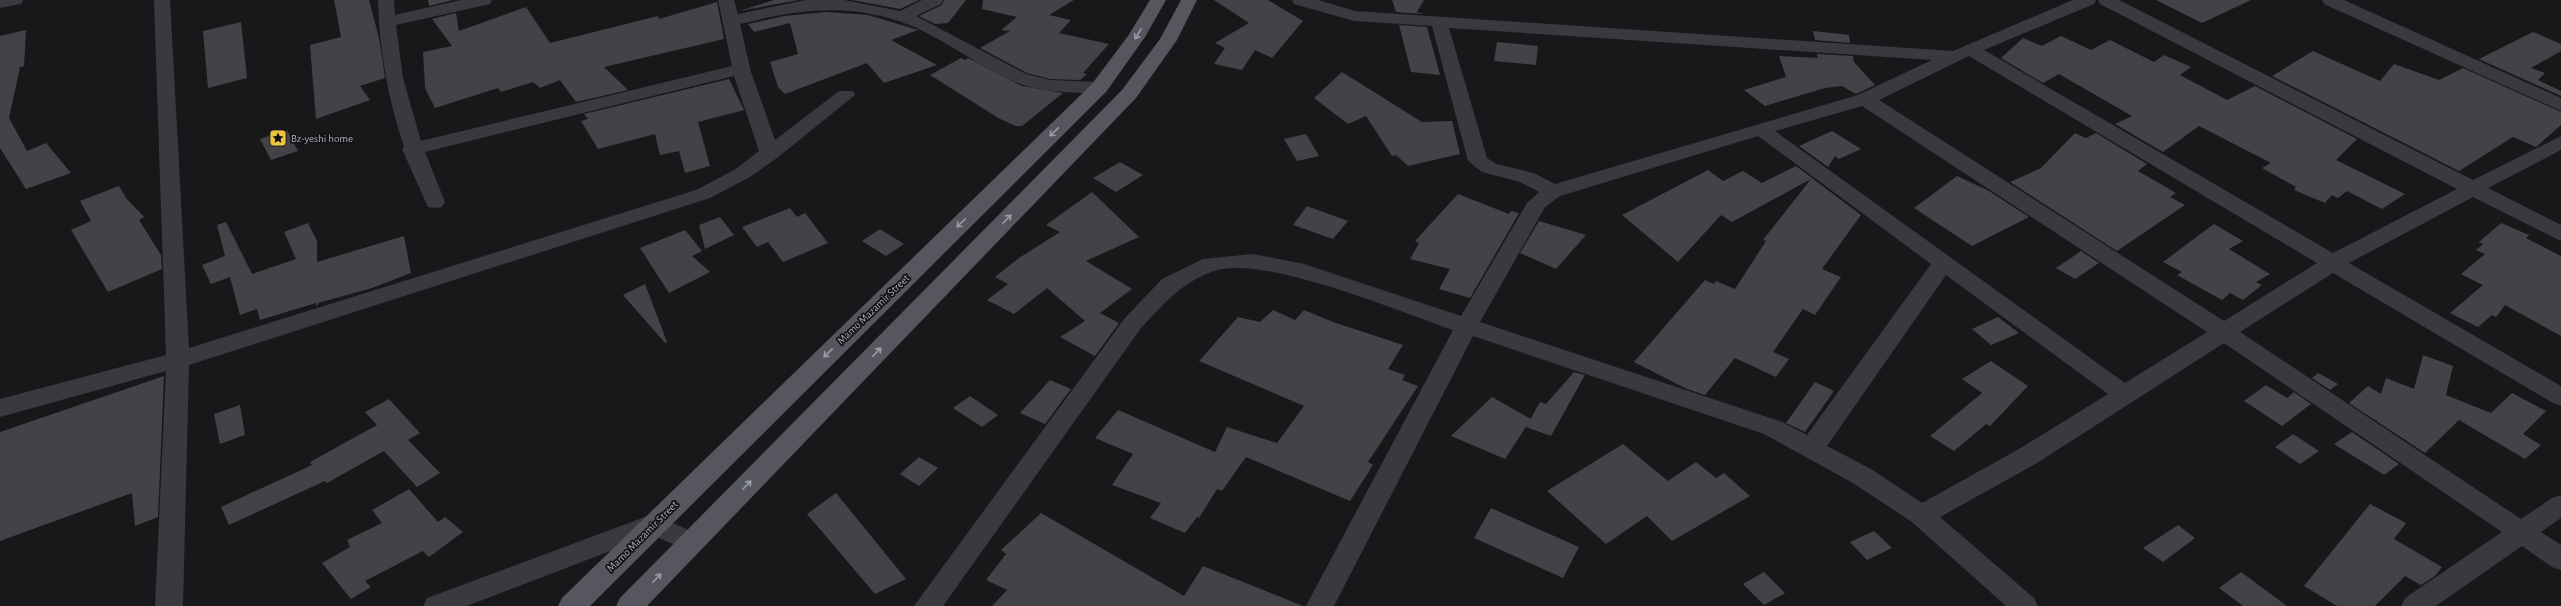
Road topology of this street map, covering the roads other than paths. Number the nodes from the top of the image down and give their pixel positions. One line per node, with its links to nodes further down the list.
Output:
1 (15, 0): 14 (street)
2 (162, 0): 38 (street)
3 (386, 0): 18 (street)
4 (484, 0): 18 (street)
5 (726, 0): 17 (street)
6 (935, 0): 16 (street)
7 (1158, 0): 22 (main road, Mamo Mazamir Street, one-way to 22)
8 (1189, 0): 47 (main road, one-way to 8)
9 (1300, 0): 15 (street)
10 (1361, 0): 15 (street)
11 (2088, 0): 20 (street)
12 (2106, 0): 30 (street)
13 (2330, 0): 25 (street)
14 (0, 3)
15 (1354, 16): 19 (street)
16 (902, 17): 17 (street); 22 (street)
17 (731, 21): 21 (street)
18 (386, 22): 28 (street)
19 (1440, 22): 20 (street); 31 (street)
20 (1963, 53): 24 (street); 34 (street)
21 (741, 69): 28 (street); 29 (street)
22 (1099, 88): 45 (main road, Mamo Mazamir Street, one-way to 45)
23 (846, 95): 29 (street)
24 (1865, 99): 26 (street); 37 (street)
25 (2561, 105)
26 (1760, 129): 31 (street); 35 (street)
27 (2561, 142): 30 (street)
28 (412, 149): 32 (street)
29 (770, 154): 38 (street)
30 (2476, 189): 33 (street); 34 (street)
31 (1553, 192): 36 (street)
32 (435, 202)
33 (2561, 234)
34 (2334, 262): 37 (street); 40 (street)
35 (1944, 263): 39 (street); 42 (street)
36 (1466, 327): 42 (street); 53 (street); 54 (street)
37 (2224, 332): 39 (street); 46 (street)
38 (178, 360): 41 (street); 49 (street)
39 (2124, 394): 44 (street)
40 (2561, 397)
41 (0, 408)
42 (1811, 449): 44 (street)
43 (2561, 505): 46 (street)
44 (1921, 515): 55 (street)
45 (653, 524): 47 (street); 50 (street); 51 (main road, Mamo Mazamir Street)
46 (2522, 532): 48 (street); 56 (street)
47 (692, 542): 52 (main road, one-way to 47)
48 (2561, 559)
49 (169, 606)
50 (437, 606)
51 (572, 606)
52 (630, 606)
53 (928, 606)
54 (1320, 606)
55 (2024, 606)
56 (2415, 606)

